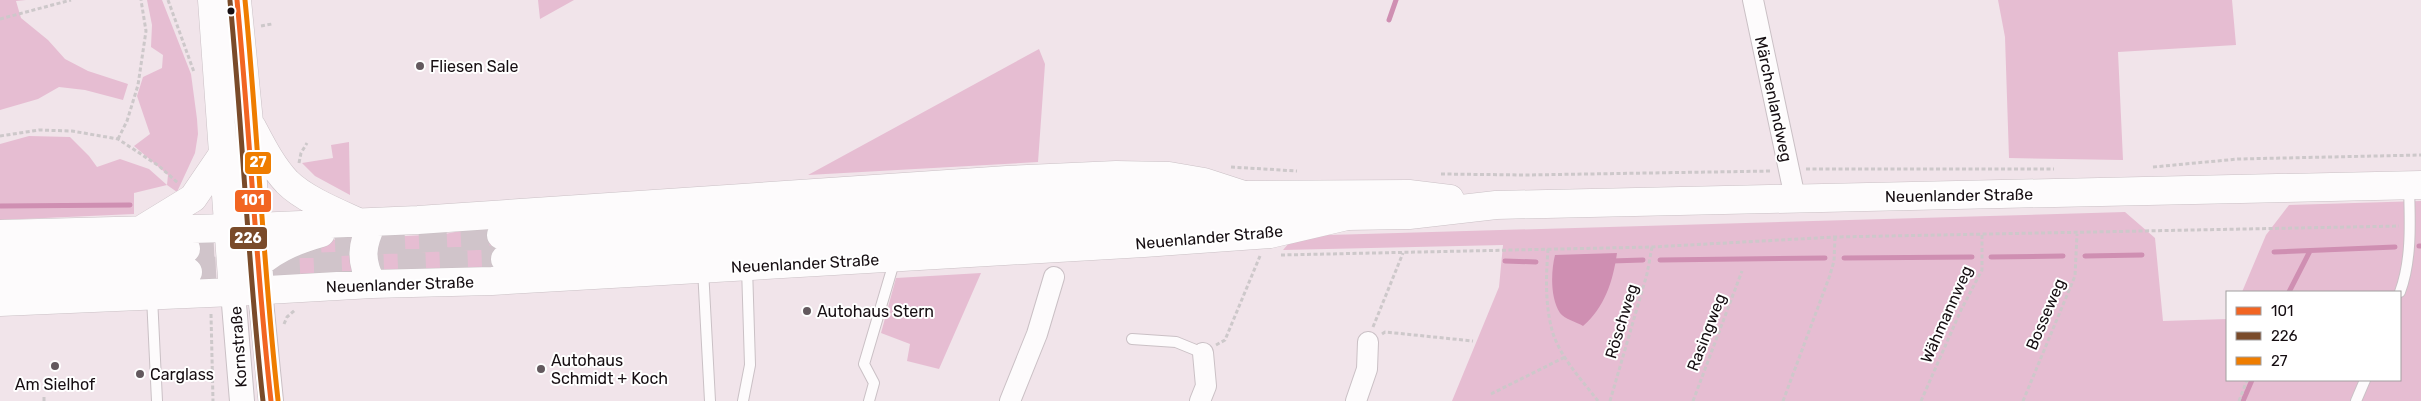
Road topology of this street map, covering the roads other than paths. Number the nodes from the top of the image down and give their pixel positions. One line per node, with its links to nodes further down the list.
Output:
1 (212, 0): 5 (main road)
2 (237, 0): 4 (main road)
3 (1754, 0): 8 (street, Märchenlandweg)
4 (249, 122): 11 (main road); 12 (main road)
5 (224, 154): 12 (main road); 13 (main road)
6 (2415, 185): 8 (main road, Neuenlander Straße); 23 (lane)
7 (1244, 195): 9 (main road, Neuenlander Straße); 10 (main road, Neuenlander Straße); 11 (main road, Neuenlander Straße)
8 (1795, 198): 9 (main road, Neuenlander Straße)
9 (1496, 205): 10 (main road, Neuenlander Straße)
10 (1348, 216): 16 (main road, Neuenlander Straße)
11 (366, 222): 12 (main road, Neuenlander Straße); 17 (main road); 22 (main road)
12 (242, 227): 13 (main road, Neuenlander Straße); 17 (main road); 24 (main road)
13 (143, 228): 14 (main road, Neuenlander Straße)
14 (0, 234)
15 (0, 255): 21 (main road)
16 (895, 258): 18 (main road, Neuenlander Straße); 36 (lane)
17 (258, 263): 24 (main road)
18 (747, 266): 19 (main road, Neuenlander Straße); 35 (lane)
19 (703, 268): 22 (main road, Neuenlander Straße); 34 (lane)
20 (1054, 276): 37 (street)
21 (0, 279)
22 (372, 284): 24 (main road, Neuenlander Straße)
23 (2400, 291)
24 (247, 292): 25 (main road, Neuenlander Straße); 32 (street, Kornstraße); 33 (street, Kornstraße)
25 (152, 296): 26 (main road, Neuenlander Straße); 31 (lane)
26 (0, 302)
27 (1132, 339): 29 (lane)
28 (1368, 342): 39 (street)
29 (1203, 353): 38 (street)
30 (2365, 381): 40 (lane)
31 (157, 401)
32 (242, 401)
33 (271, 401)
34 (710, 401)
35 (743, 401)
36 (868, 401)
37 (1010, 401)
38 (1200, 401)
39 (1356, 401)
40 (2356, 401)

